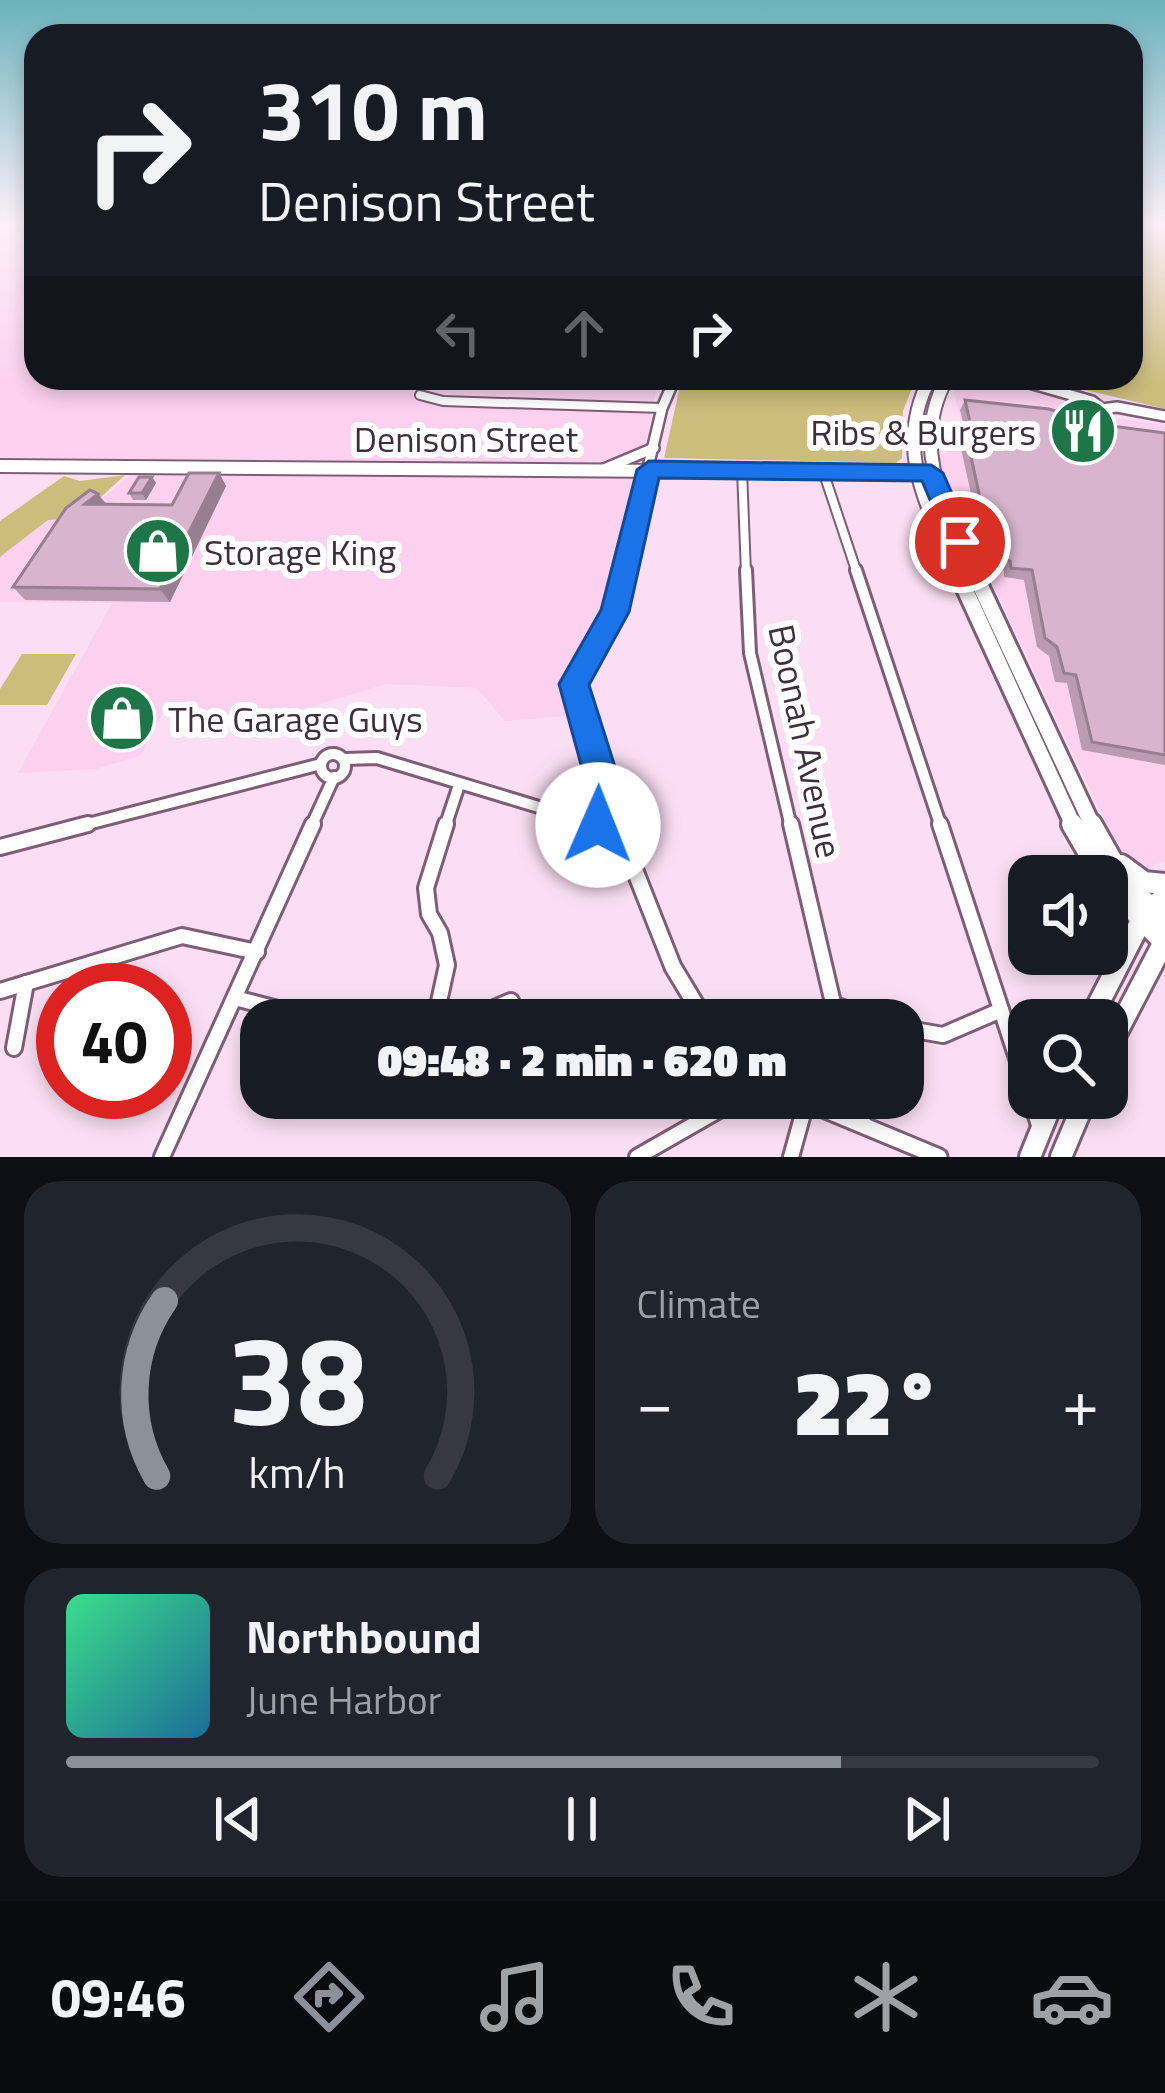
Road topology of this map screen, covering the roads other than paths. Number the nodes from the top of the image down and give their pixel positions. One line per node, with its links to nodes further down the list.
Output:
1 (669, 390): 6 (street)
2 (926, 390): 14 (main road)
3 (941, 390): 14 (main road)
4 (1054, 390): 7 (street)
5 (420, 394): 6 (street)
6 (662, 408): 8 (street)
7 (1165, 416)
8 (654, 448): 10 (street); 11 (street)
9 (0, 466): 10 (main road, Denison Street)
10 (604, 469): 11 (main road, Denison Street)
11 (649, 470): 12 (main road, Denison Street); 19 (street)
12 (742, 470): 13 (main road, Denison Street); 37 (street, Boonah Avenue)
13 (823, 470): 14 (main road, Denison Street); 39 (street)
14 (923, 472): 20 (main road)
15 (345, 759): 16 (street); 17 (street); 18 (street)
16 (321, 764): 17 (street); 23 (street)
17 (334, 777): 29 (street)
18 (460, 784): 21 (street); 35 (street)
19 (610, 808): 21 (street); 22 (street)
20 (1075, 813): 24 (main road); 25 (main road); 26 (main road); 28 (main road)
21 (598, 825): 22 (street)
22 (622, 838): 36 (street)
23 (0, 847)
24 (1085, 855)
25 (1094, 855)
26 (1165, 884)
27 (1128, 898): 28 (main road)
28 (1158, 922): 30 (main road); 38 (main road)
29 (257, 952): 31 (street); 33 (street)
30 (1128, 955)
31 (26, 983): 32 (street); 42 (street)
32 (0, 991)
33 (236, 998): 34 (street); 52 (street)
34 (240, 999)
35 (440, 999)
36 (692, 999)
37 (832, 999)
38 (1128, 999)
39 (1001, 1010): 40 (street); 41 (street)
40 (1008, 1027)
41 (924, 1032)
42 (14, 1048)
43 (703, 1119): 53 (street)
44 (798, 1119): 54 (street)
45 (846, 1119): 50 (street)
46 (862, 1119): 50 (street)
47 (1038, 1119): 51 (street)
48 (1045, 1119): 51 (main road)
49 (1077, 1119): 57 (main road)
50 (864, 1126): 55 (street)
51 (1041, 1130): 56 (main road)
52 (162, 1157)
53 (637, 1157)
54 (791, 1157)
55 (939, 1157)
56 (1030, 1157)
57 (1061, 1157)

